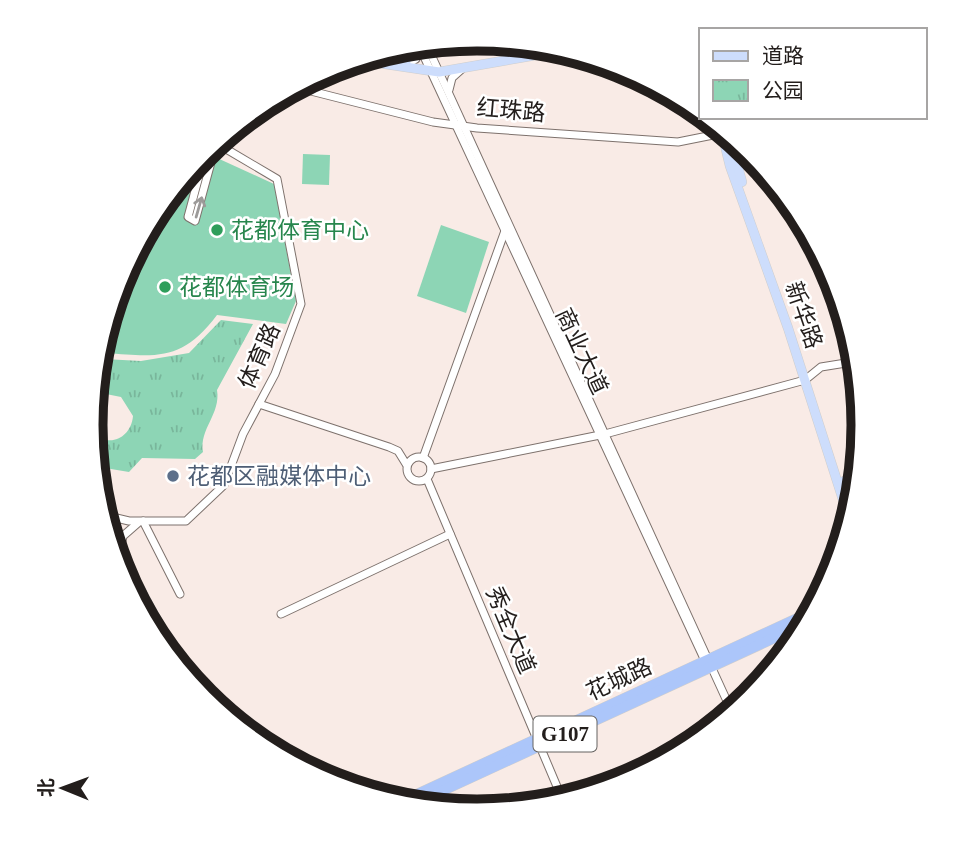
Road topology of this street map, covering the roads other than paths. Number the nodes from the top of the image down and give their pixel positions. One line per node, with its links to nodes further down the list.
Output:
1 (516, 53): 9 (main road)
2 (429, 54): 9 (street, 商业大道)
3 (423, 55): 9 (street, 商业大道)
4 (532, 55): 10 (main road)
5 (417, 56): 8 (street)
6 (396, 60): 8 (main road)
7 (384, 63): 9 (main road)
8 (409, 63): 9 (main road)
9 (433, 69): 10 (main road); 12 (street, 商业大道); 13 (street, 商业大道)
10 (461, 69): 12 (street)
11 (309, 91): 13 (street, 红珠路)
12 (450, 97): 13 (street, 商业大道)
13 (460, 125): 14 (street, 红珠路); 22 (street, 商业大道)
14 (714, 135)
15 (728, 146): 20 (main road, 新华路)
16 (225, 149): 25 (street, 体育路)
17 (732, 151): 20 (main road, 新华路)
18 (211, 163): 21 (street, 体育路, one-way to 18)
19 (745, 164): 20 (street)
20 (734, 166): 24 (main road, 新华路)
21 (199, 175)
22 (507, 227): 26 (street, 商业大道); 27 (street)
23 (847, 363): 24 (street)
24 (807, 377): 26 (street); 31 (main road, 新华路); 32 (main road, 新华路)
25 (259, 404): 28 (street); 34 (street, 体育路)
26 (602, 435): 29 (street); 43 (street, 商业大道)
27 (423, 458): 28 (street); 29 (street)
28 (406, 464): 30 (street)
29 (431, 469): 30 (street)
30 (427, 479): 35 (street, 秀全大道)
31 (847, 489)
32 (844, 502)
33 (115, 517): 34 (street, 体育路)
34 (141, 521): 36 (street); 38 (street)
35 (450, 534): 40 (street); 45 (street, 秀全大道)
36 (122, 542)
37 (141, 591): 39 (main road)
38 (180, 594)
39 (154, 614)
40 (281, 614)
41 (799, 618): 43 (highway, 花城路 / G107)
42 (793, 628): 43 (highway, 花城路 / G107)
43 (707, 663): 44 (street, 商业大道); 45 (highway, 花城路 / G107)
44 (728, 704)
45 (537, 743): 46 (street, 秀全大道); 47 (highway, 花城路 / G107); 48 (highway, 花城路 / G107)
46 (559, 791)
47 (416, 795)
48 (428, 797)

